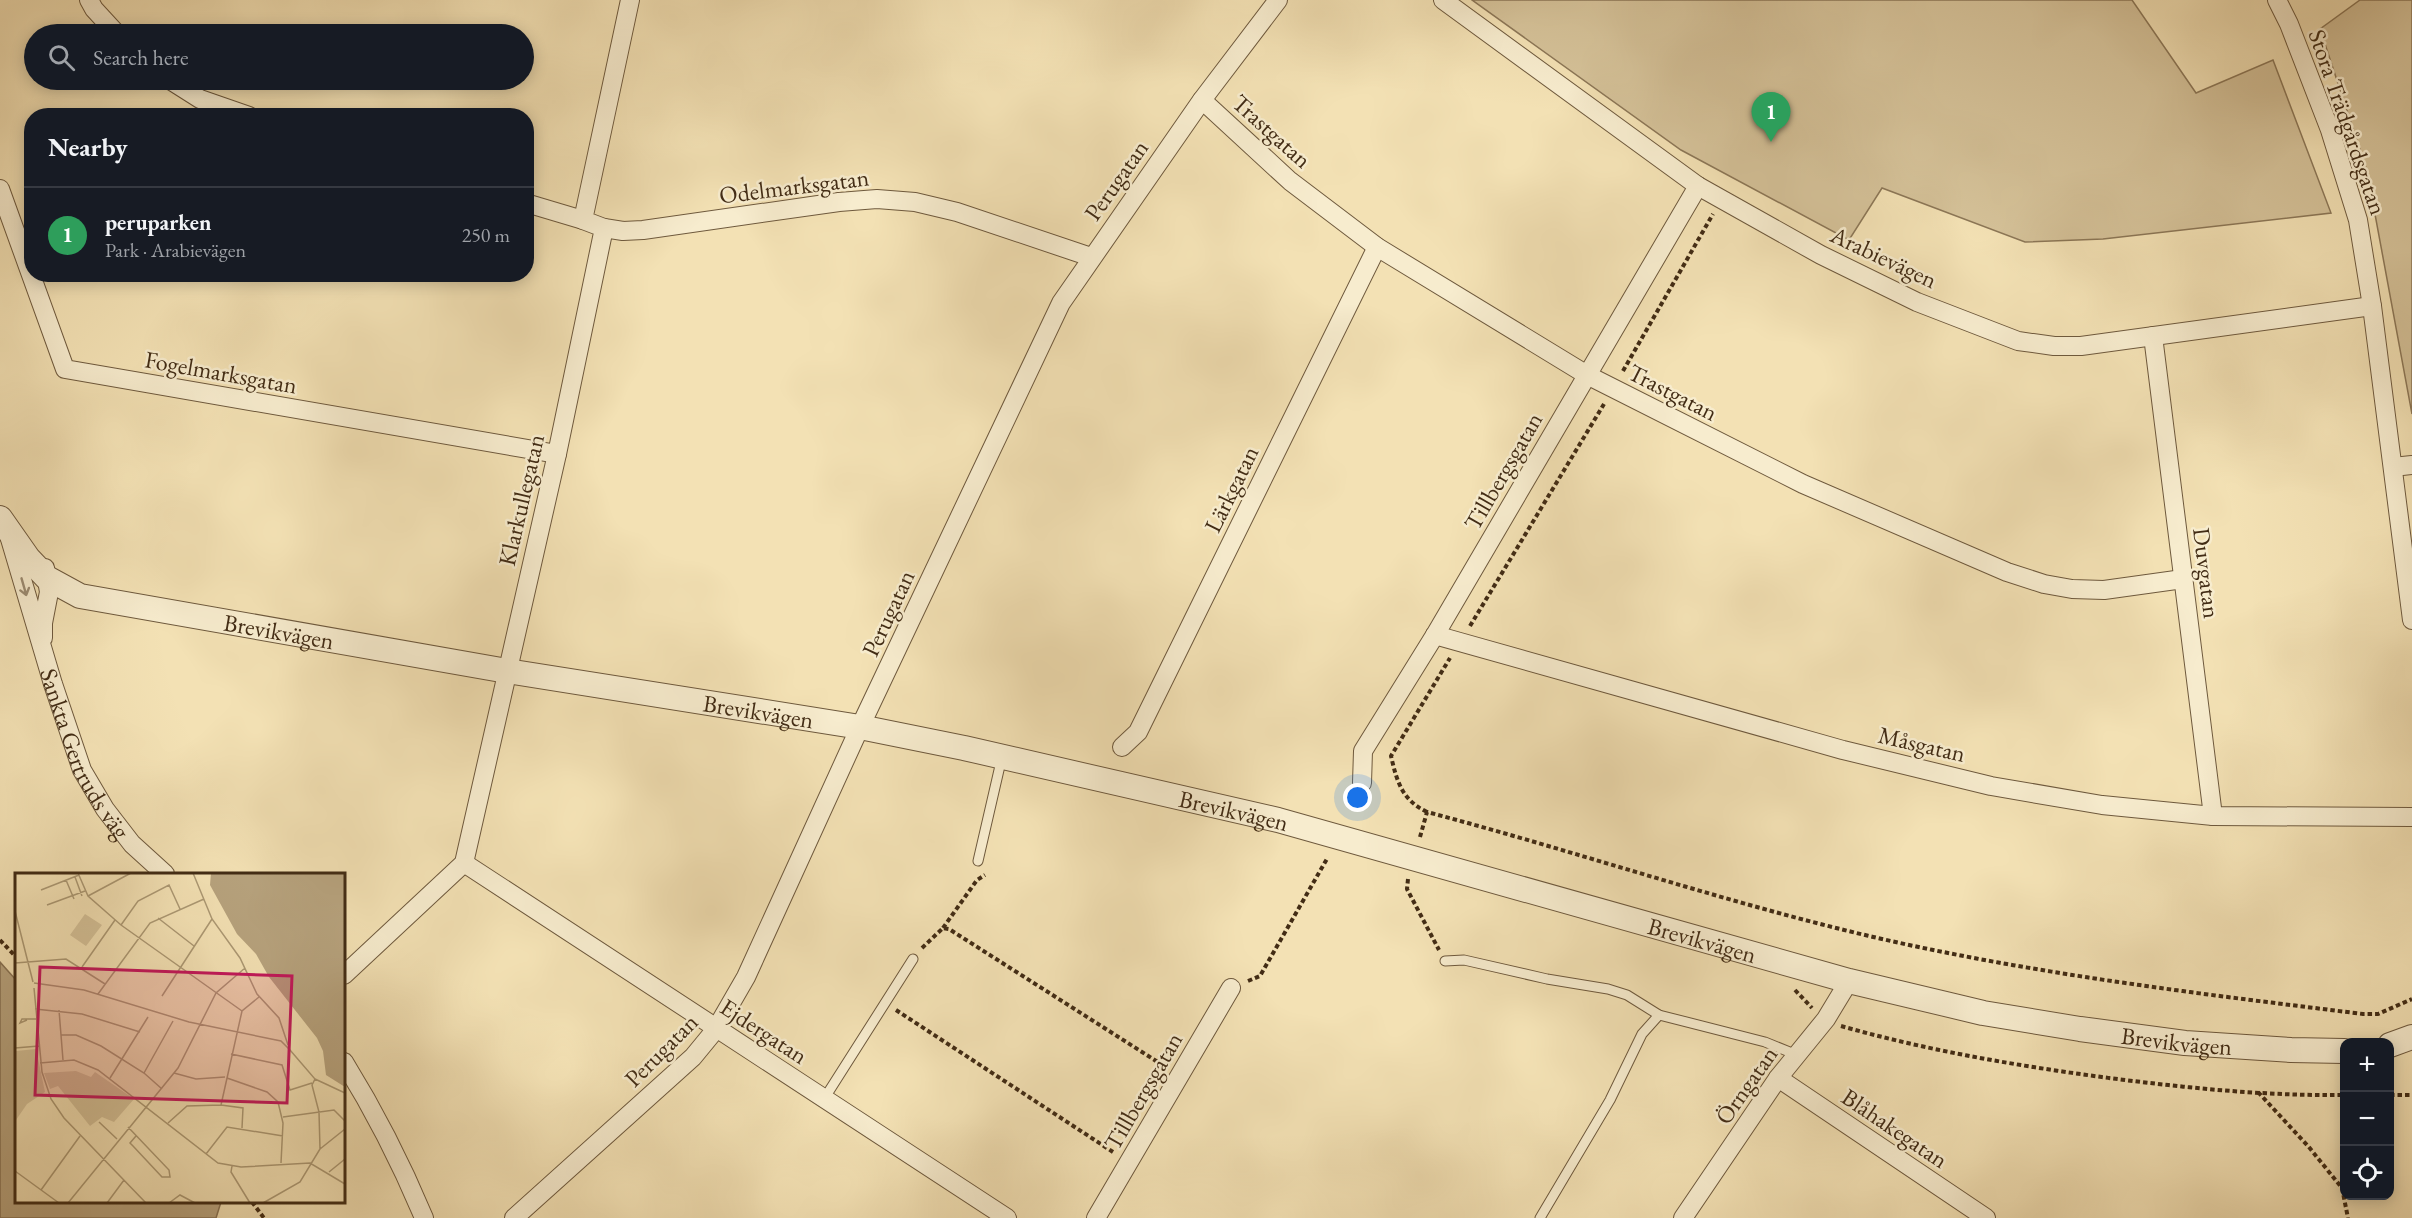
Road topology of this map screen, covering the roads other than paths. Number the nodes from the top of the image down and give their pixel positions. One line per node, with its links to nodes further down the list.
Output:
1 (89, 0): 6 (street)
2 (630, 0): 13 (street)
3 (1278, 0): 8 (street, Perugatan)
4 (1443, 0): 10 (street, Arabievägen)
5 (2277, 0): 19 (street, Stora Trädgårdsgatan)
6 (108, 24)
7 (186, 90): 9 (street)
8 (1202, 100): 15 (street, Trastgatan); 17 (street, Perugatan)
9 (226, 108)
10 (1698, 186): 20 (street, Arabievägen); 21 (street, Tillbergsgatan)
11 (0, 189): 16 (street, Fogelmarksgatan)
12 (534, 205): 13 (street)
13 (583, 220): 14 (street)
14 (604, 228): 17 (street, Odelmarksgatan); 22 (street, Klarkullegatan)
15 (1377, 247): 21 (street, Trastgatan); 35 (street, Lärkgatan)
16 (24, 255)
17 (1091, 257): 34 (street, Perugatan)
18 (34, 282): 22 (street, Fogelmarksgatan)
19 (2372, 306): 20 (street, Arabievägen); 24 (street, Stora Trädgårdsgatan)
20 (2154, 336): 28 (street, Duvgatan)
21 (1587, 375): 28 (street, Trastgatan); 31 (street, Tillbergsgatan)
22 (557, 454): 33 (street, Klarkullegatan)
23 (2412, 465): 24 (street)
24 (2392, 467): 30 (street, Stora Trädgårdsgatan)
25 (2, 522): 26 (street, Sankta Gertruds väg); 27 (street, Brevikvägen); 32 (street, Sankta Gertruds väg, one-way to 32)
26 (35, 550): 27 (street, Sankta Gertruds väg); 29 (street, Brevikvägen)
27 (47, 578): 29 (street, Brevikvägen); 32 (street, Sankta Gertruds väg)
28 (2183, 579): 38 (street, Duvgatan)
29 (114, 601): 33 (street, Brevikvägen)
30 (2412, 620)
31 (1435, 635): 37 (street, Tillbergsgatan); 38 (street, Måsgatan)
32 (44, 649): 42 (street, Sankta Gertruds väg)
33 (507, 671): 34 (street, Brevikvägen); 41 (street, Klarkullegatan)
34 (860, 727): 36 (street, Brevikvägen); 49 (street, Perugatan)
35 (1122, 747)
36 (1002, 757): 40 (lane); 46 (street, Brevikvägen)
37 (1362, 783)
38 (2213, 816): 39 (street, Måsgatan)
39 (2412, 816)
40 (978, 861)
41 (464, 863): 45 (street); 49 (street, Ejdergatan)
42 (164, 873)
43 (913, 959): 58 (lane)
44 (1445, 961): 48 (lane)
45 (345, 974)
46 (1849, 981): 52 (street, Brevikvägen); 55 (street, Örngatan)
47 (1231, 988): 62 (street, Tillbergsgatan)
48 (1659, 1015): 55 (lane); 63 (lane)
49 (716, 1029): 58 (street, Ejdergatan); 61 (street, Perugatan)
50 (2412, 1037): 51 (street)
51 (2394, 1044)
52 (2340, 1051)
53 (2394, 1053): 54 (street)
54 (2412, 1054)
55 (1797, 1055): 57 (street, Örngatan)
56 (345, 1064): 60 (street)
57 (1778, 1078): 64 (street, Örngatan); 65 (street, Blåhakegatan)
58 (824, 1099): 59 (street, Ejdergatan)
59 (998, 1215)
60 (424, 1218)
61 (514, 1218)
62 (1096, 1218)
63 (1540, 1218)
64 (1683, 1218)
65 (1986, 1218)

